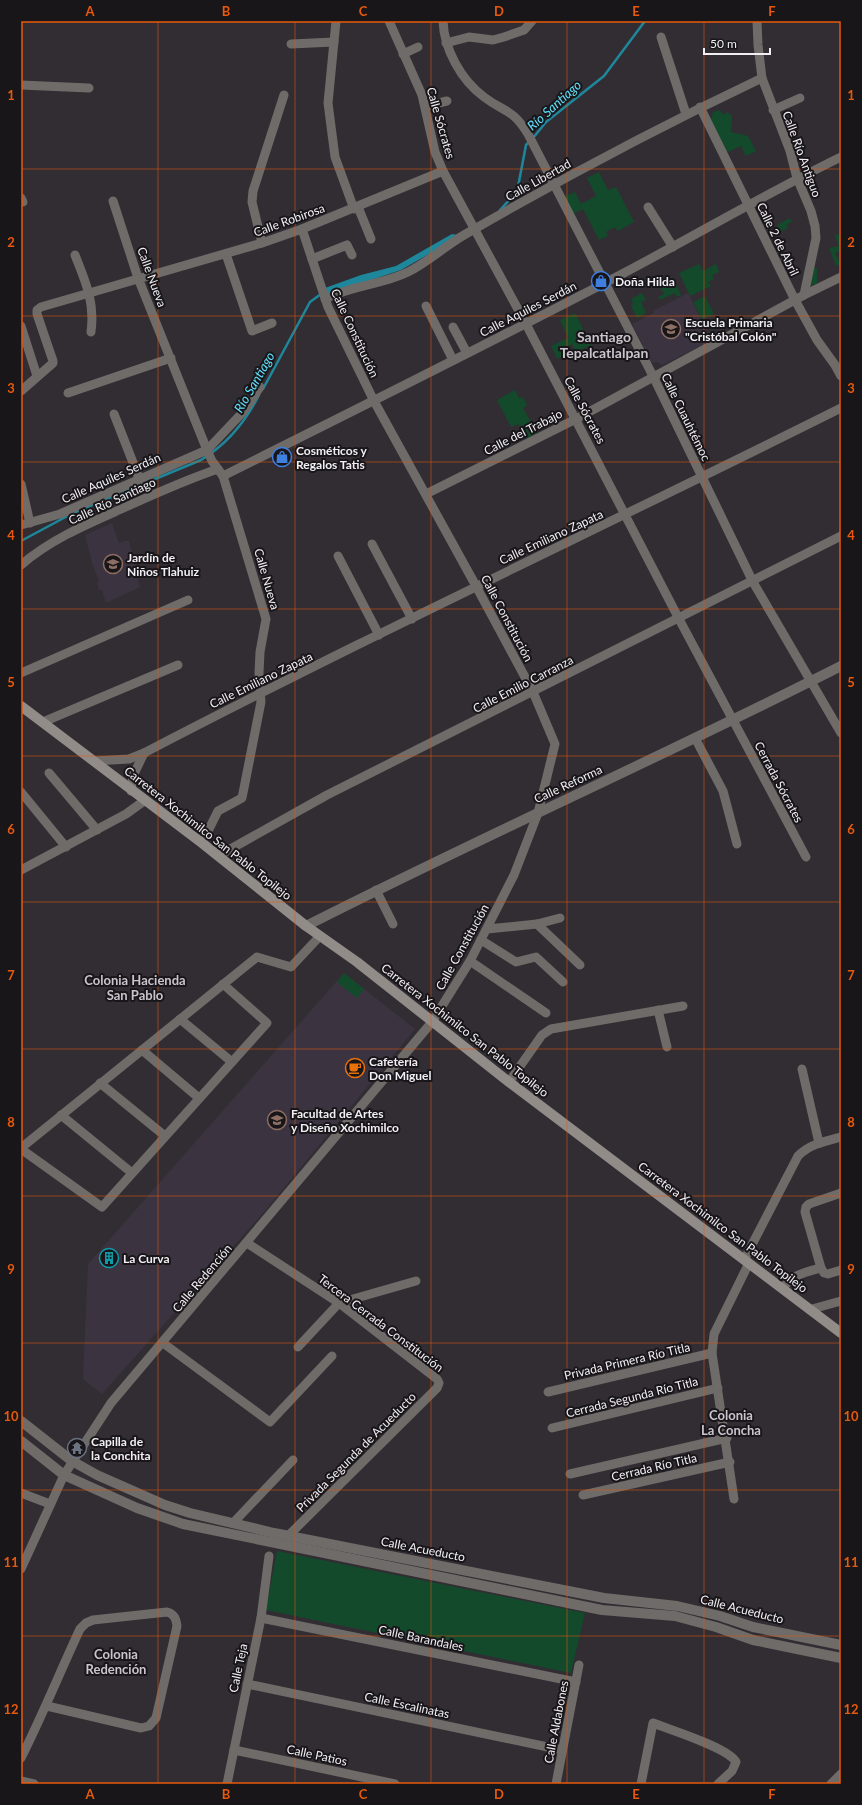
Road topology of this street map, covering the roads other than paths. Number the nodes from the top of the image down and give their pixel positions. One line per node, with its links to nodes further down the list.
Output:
1 (336, 21): 7 (street)
2 (388, 21): 11 (street, Calle Sócrates)
3 (443, 21): 8 (street, Calle Cuauhtémoc)
4 (532, 21): 8 (street)
5 (757, 21): 12 (street, Calle Río Antiguo)
6 (661, 37): 21 (street)
7 (334, 42): 9 (street); 29 (street)
8 (446, 43): 25 (street, Calle Cuauhtémoc)
9 (291, 44)
10 (418, 47): 11 (street)
11 (403, 54): 18 (street, Calle Sócrates)
12 (762, 78): 19 (street, Calle Libertad); 20 (street, Calle Río Antiguo)
13 (21, 85): 14 (street)
14 (89, 88)
15 (284, 95): 33 (street)
16 (800, 98): 20 (street)
17 (447, 101): 18 (street)
18 (426, 106): 23 (street, Calle Sócrates)
19 (700, 108): 21 (street, Calle Libertad); 27 (street, Calle 2 de Abril)
20 (774, 110): 24 (street, Calle Río Antiguo)
21 (686, 114): 25 (street, Calle Libertad)
22 (841, 156): 24 (street, Calle Aquiles Serdán)
23 (443, 171): 29 (street, Calle Robirosa); 30 (street, Calle Sócrates)
24 (797, 178): 27 (street, Calle Aquiles Serdán); 43 (street, Calle Río Antiguo)
25 (554, 185): 30 (street, Calle Libertad); 41 (street, Calle Cuauhtémoc)
26 (113, 201): 40 (street, Calle Nueva)
27 (749, 205): 34 (street, Calle Aquiles Serdán); 45 (street, Calle 2 de Abril)
28 (648, 207): 34 (street)
29 (356, 208): 31 (street, Calle Robirosa); 32 (street)
30 (476, 229): 44 (street, Calle Libertad); 48 (street, Calle Sócrates)
31 (302, 230): 33 (street, Calle Robirosa); 38 (street, Calle Constitución)
32 (371, 239)
33 (262, 243): 35 (street, Calle Robirosa)
34 (673, 247): 41 (street, Calle Aquiles Serdán)
35 (226, 254): 40 (street, Calle Robirosa); 47 (street)
36 (75, 255): 42 (street)
37 (352, 255): 38 (street)
38 (312, 259): 44 (street, Calle Constitución)
39 (841, 277): 43 (street, Calle del Trabajo)
40 (138, 278): 42 (street, Calle Robirosa); 53 (street, Calle Nueva)
41 (605, 283): 48 (street, Calle Aquiles Serdán); 56 (street, Calle Cuauhtémoc)
42 (89, 292): 51 (street); 55 (street, Calle Robirosa)
43 (804, 295): 45 (street, Calle del Trabajo)
44 (325, 299): 61 (street, Calle Constitución)
45 (795, 300): 56 (street, Calle del Trabajo); 57 (street, Calle 2 de Abril)
46 (426, 306): 54 (street)
47 (272, 323)
48 (526, 324): 52 (street, Calle Aquiles Serdán); 64 (street, Calle Sócrates)
49 (21, 326): 55 (street)
50 (453, 327): 52 (street)
51 (91, 332)
52 (467, 353): 54 (street, Calle Aquiles Serdán)
53 (170, 358): 60 (street); 65 (street, Calle Nueva)
54 (453, 360): 61 (street, Calle Aquiles Serdán)
55 (37, 376): 59 (street)
56 (653, 376): 64 (street, Calle del Trabajo); 68 (street, Calle Cuauhtémoc)
57 (841, 376)
58 (260, 387): 65 (street)
59 (21, 391)
60 (68, 393)
61 (374, 401): 66 (street, Calle Aquiles Serdán); 70 (street, Calle Constitución)
62 (841, 408): 68 (street, Calle Emiliano Zapata)
63 (114, 414): 67 (street)
64 (576, 419): 70 (street, Calle del Trabajo); 71 (street, Calle Sócrates)
65 (208, 451): 66 (street, Calle Nueva); 67 (street, Calle Aquiles Serdán)
66 (218, 469): 76 (street, Calle Río Santiago); 88 (street, Calle Nueva)
67 (138, 478): 72 (street, Calle Aquiles Serdán)
68 (703, 478): 71 (street, Calle Emiliano Zapata); 77 (street, Calle Cuauhtémoc)
69 (21, 484): 72 (street)
70 (426, 494): 78 (street, Calle Constitución)
71 (626, 515): 78 (street, Calle Emiliano Zapata); 81 (street, Calle Sócrates)
72 (26, 524)
73 (841, 536): 77 (street, Calle Emilio Carranza)
74 (372, 544): 80 (street)
75 (338, 556): 82 (street)
76 (21, 565)
77 (753, 582): 81 (street, Calle Emilio Carranza); 86 (street, Calle Cuauhtémoc)
78 (476, 586): 80 (street, Calle Emiliano Zapata); 87 (street, Calle Constitución)
79 (188, 600): 85 (street)
80 (412, 619): 82 (street, Calle Emiliano Zapata)
81 (679, 619): 87 (street, Calle Emilio Carranza); 90 (street, Calle Sócrates)
82 (379, 635): 88 (street, Calle Emiliano Zapata)
83 (178, 665): 91 (street)
84 (841, 666): 86 (street, Calle Reforma)
85 (21, 673)
86 (810, 681): 90 (street, Calle Reforma); 92 (street, Calle Cuauhtémoc)
87 (533, 692): 100 (street, Calle Constitución); 105 (street, Calle Emilio Carranza)
88 (260, 694): 94 (street, Calle Emiliano Zapata); 102 (street, Calle Nueva)
89 (21, 706): 91 (main road, Carretera Xochimilco San Pablo Topilejo)
90 (731, 719): 93 (street, Calle Reforma); 106 (street, Cerrada Sócrates)
91 (43, 722): 95 (main road, Carretera Xochimilco San Pablo Topilejo)
92 (841, 733)
93 (695, 738): 100 (street, Calle Reforma); 103 (street)
94 (144, 754): 95 (street, Calle Emiliano Zapata); 97 (street)
95 (94, 761): 97 (main road, Carretera Xochimilco San Pablo Topilejo)
96 (48, 773): 101 (street)
97 (131, 791): 99 (main road, Carretera Xochimilco San Pablo Topilejo)
98 (21, 792): 104 (street)
99 (144, 801): 101 (street); 102 (main road, Carretera Xochimilco San Pablo Topilejo)
100 (538, 813): 108 (street, Calle Reforma); 113 (street, Calle Constitución)
101 (97, 830): 104 (street)
102 (202, 843): 105 (main road, Carretera Xochimilco San Pablo Topilejo)
103 (737, 844)
104 (66, 847): 107 (street)
105 (218, 856): 112 (main road, Carretera Xochimilco San Pablo Topilejo)
106 (806, 857)
107 (21, 870)
108 (376, 890): 110 (street); 112 (street, Calle Reforma)
109 (560, 918): 111 (street)
110 (394, 924)
111 (536, 924): 113 (street); 117 (street)
112 (306, 926): 114 (main road, Carretera Xochimilco San Pablo Topilejo)
113 (487, 929): 115 (street, Calle Constitución)
114 (320, 936): 119 (street); 124 (main road, Carretera Xochimilco San Pablo Topilejo)
115 (481, 940): 116 (street, Calle Constitución); 118 (street)
116 (470, 961): 122 (street); 124 (street, Calle Constitución)
117 (580, 965)
118 (563, 982)
119 (223, 984): 123 (street); 127 (street)
120 (683, 1006): 121 (street)
121 (658, 1010): 125 (street); 129 (street)
122 (546, 1013)
123 (180, 1019): 126 (street); 127 (street)
124 (432, 1022): 129 (main road, Carretera Xochimilco San Pablo Topilejo); 139 (street, Calle Redención)
125 (667, 1047)
126 (142, 1050): 130 (street); 131 (street)
127 (232, 1062): 131 (street)
128 (802, 1069): 135 (street)
129 (509, 1082): 140 (main road, Carretera Xochimilco San Pablo Topilejo)
130 (100, 1084): 132 (street); 133 (street)
131 (199, 1098): 133 (street)
132 (61, 1115): 136 (street); 137 (street)
133 (165, 1136): 137 (street)
134 (841, 1137): 135 (street)
135 (820, 1143): 140 (street)
136 (21, 1148): 137 (street)
137 (132, 1173)
138 (841, 1194): 141 (street)
139 (247, 1243): 146 (street, Tercera Cerrada Constitución); 149 (street, Calle Redención)
140 (746, 1262): 144 (main road, Carretera Xochimilco San Pablo Topilejo); 151 (street)
141 (821, 1268): 142 (street); 144 (street)
142 (841, 1270)
143 (416, 1281): 146 (street)
144 (783, 1288): 147 (main road, Carretera Xochimilco San Pablo Topilejo)
145 (841, 1301): 147 (street)
146 (339, 1303): 150 (street); 153 (street, Tercera Cerrada Constitución)
147 (812, 1310): 148 (main road, Carretera Xochimilco San Pablo Topilejo)
148 (841, 1333)
149 (163, 1343): 152 (street); 161 (street, Calle Redención)
150 (298, 1347)
151 (712, 1353): 154 (street); 155 (street, Privada Primera Río Titla)
152 (332, 1356)
153 (439, 1383): 172 (street, Privada Segunda de Acueducto)
154 (718, 1388): 157 (street, Cerrada Segunda Río Titla); 158 (street)
155 (548, 1392)
156 (21, 1421): 161 (street, Calle Acueducto)
157 (552, 1428)
158 (727, 1438): 162 (street); 163 (street)
159 (21, 1441): 164 (street, Calle Acueducto)
160 (293, 1460): 171 (street)
161 (72, 1461): 164 (street, Calle Redención); 165 (street, Calle Acueducto)
162 (730, 1462): 168 (street, Cerrada Río Titla); 169 (street)
163 (570, 1474)
164 (64, 1475): 166 (street, Calle Acueducto); 170 (street, Calle Redención)
165 (97, 1475): 166 (street); 171 (street, Calle Acueducto)
166 (90, 1487): 177 (street, Calle Acueducto)
167 (21, 1493): 170 (street)
168 (583, 1495)
169 (734, 1499)
170 (50, 1504): 174 (street, Calle Redención)
171 (233, 1523): 172 (street, Calle Acueducto)
172 (288, 1536): 176 (street, Calle Acueducto)
173 (269, 1556): 175 (street, Calle Teja)
174 (21, 1569)
175 (261, 1618): 179 (street, Calle Barandales); 180 (street, Calle Teja)
176 (841, 1645)
177 (841, 1658)
178 (579, 1665): 179 (street, Calle Aldabones)
179 (576, 1682): 183 (street, Calle Aldabones)
180 (247, 1684): 182 (street, Calle Teja); 183 (street, Calle Escalinatas)
181 (47, 1706): 181 (street); 184 (street)
182 (234, 1750): 188 (street, Calle Teja); 189 (street, Calle Patios)
183 (562, 1750): 190 (street, Calle Aldabones)
184 (21, 1758)
185 (841, 1774): 193 (street)
186 (21, 1781): 187 (street)
187 (34, 1784)
188 (227, 1784)
189 (395, 1784)
190 (556, 1784)
191 (641, 1784): 192 (street)
192 (718, 1784)
193 (831, 1784)

